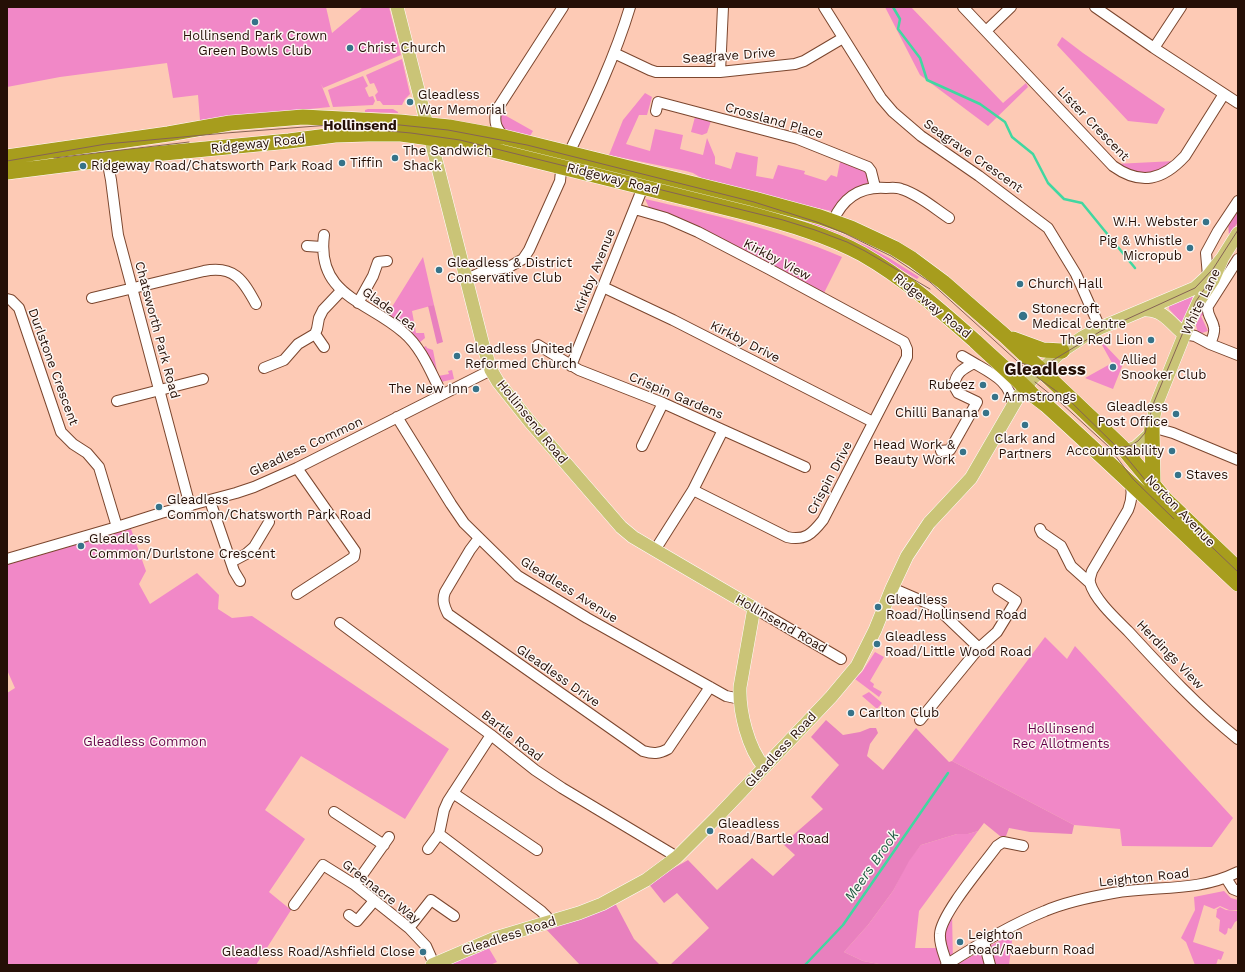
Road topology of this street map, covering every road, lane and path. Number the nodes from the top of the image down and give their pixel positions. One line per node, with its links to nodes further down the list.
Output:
1 (397, 7): 18 (main road, Hollinsend Road)
2 (563, 7): 19 (street)
3 (630, 7): 13 (street)
4 (723, 7): 14 (street)
5 (824, 7): 11 (street, Seagrave Crescent)
6 (963, 7): 10 (street, Lister Crescent)
7 (1010, 7): 10 (street)
8 (1095, 7): 12 (street)
9 (1181, 7): 12 (street)
10 (986, 31): 15 (street, Lister Crescent)
11 (843, 38): 14 (street, Seagrave Drive); 48 (street, Seagrave Crescent)
12 (1154, 48): 15 (street)
13 (614, 53): 14 (street, Seagrave Drive); 20 (street)
14 (720, 72)
15 (1224, 94): 16 (street)
16 (1238, 103)
17 (656, 111): 26 (street, Crossland Place)
18 (429, 131): 19 (highway, Ridgeway Road); 21 (highway, Ridgeway Road); 22 (highway, Ridgeway Road); 23 (highway, Ridgeway Road); 39 (main road, Hollinsend Road)
19 (504, 137): 20 (highway, Ridgeway Road)
20 (569, 153): 30 (highway, Ridgeway Road)
21 (7, 157)
22 (107, 158): 24 (highway, Ridgeway Road); 41 (street, Chatsworth Park Road)
23 (556, 165): 25 (highway, Ridgeway Road); 39 (street)
24 (7, 172)
25 (643, 187): 28 (street, Kirkby Avenue); 65 (highway, Ridgeway Road)
26 (875, 187): 29 (street); 30 (street)
27 (1238, 201): 38 (street, White Lane)
28 (635, 209): 40 (street, Kirkby Avenue); 52 (street, Kirkby View)
29 (949, 218)
30 (833, 221): 51 (highway, Ridgeway Road)
31 (1238, 233): 35 (main road, White Lane)
32 (324, 235): 34 (street, Glade Lea)
33 (307, 246): 34 (street)
34 (322, 247): 42 (street, Glade Lea)
35 (1223, 257): 38 (main road, Gleadless Road); 50 (main road, White Lane)
36 (1238, 258): 53 (street, White Lane)
37 (387, 261): 45 (street)
38 (1208, 276): 47 (main road, Gleadless Road)
39 (467, 278): 62 (main road, Hollinsend Road)
40 (603, 287): 60 (street, Kirkby Avenue); 73 (street, Kirkby Drive)
41 (132, 289): 43 (street); 46 (street); 66 (street, Chatsworth Park Road)
42 (342, 290): 45 (street, Glade Lea); 49 (street)
43 (92, 298)
44 (7, 299): 90 (street, Durlstone Crescent)
45 (358, 302): 67 (street, Glade Lea)
46 (256, 304)
47 (1147, 310): 48 (main road, Gleadless Road); 50 (main road)
48 (1100, 328): 56 (main road, Gleadless Road)
49 (315, 334): 55 (street); 61 (street)
50 (1184, 334): 53 (street); 74 (main road, White Lane)
51 (1005, 336): 56 (highway); 63 (highway, Ridgeway Road)
52 (904, 342): 73 (street, Crispin Drive)
53 (1210, 344): 57 (street)
54 (538, 346): 60 (street, Crispin Gardens)
55 (324, 347)
56 (1062, 351): 63 (main road, Gleadless Road)
57 (1238, 355)
58 (962, 356): 59 (street)
59 (974, 363): 71 (street); 78 (street)
60 (571, 366): 69 (street, Crispin Gardens)
61 (264, 368)
62 (491, 370): 67 (street, Gleadless Common); 93 (main road, Hollinsend Road)
63 (1041, 370): 65 (main road, Gleadless Road); 70 (highway); 79 (highway, Ridgeway Road)
64 (203, 379): 66 (street)
65 (1025, 387): 70 (highway, Ridgeway Road); 71 (main road, Gleadless Road)
66 (160, 391): 68 (street); 87 (street, Chatsworth Park Road)
67 (442, 394): 72 (street, Gleadless Common)
68 (117, 401)
69 (663, 403): 75 (street, Crispin Gardens); 76 (street)
70 (1046, 405): 71 (main road); 77 (highway, Ridgeway Road)
71 (1013, 406): 100 (main road, Gleadless Road)
72 (397, 417): 81 (street, Gleadless Common); 92 (street, Gleadless Avenue)
73 (873, 422): 84 (street, Crispin Drive)
74 (1152, 427): 79 (main road, White Lane); 80 (street); 85 (highway)
75 (723, 430): 82 (street, Crispin Gardens); 84 (street)
76 (642, 446)
77 (1094, 449): 79 (highway); 83 (highway, Ridgeway Road)
78 (941, 451)
79 (1125, 451): 85 (highway, Norton Avenue)
80 (1238, 460)
81 (297, 468): 86 (street, Gleadless Common); 102 (street)
82 (805, 468)
83 (1130, 482): 85 (highway, Norton Avenue); 88 (street)
84 (693, 490): 93 (street)
85 (1148, 490): 88 (street); 96 (highway, Norton Avenue); 99 (highway, Norton Avenue)
86 (210, 501): 87 (street, Gleadless Common); 95 (street)
87 (190, 506): 90 (street, Gleadless Common)
88 (1128, 510): 98 (street)
89 (269, 522): 95 (street)
90 (117, 527): 94 (street, Gleadless Common)
91 (1040, 529): 98 (street, Herdings View)
92 (479, 538): 107 (street, Gleadless Avenue); 107 (street, Gleadless Drive)
93 (655, 550): 103 (main road, Hollinsend Road)
94 (7, 559)
95 (231, 562): 97 (street)
96 (1238, 569)
97 (240, 581)
98 (1090, 583): 111 (street, Herdings View)
99 (1238, 584)
100 (892, 588): 105 (street); 112 (main road, Gleadless Road)
101 (998, 589): 105 (street)
102 (297, 594)
103 (754, 608): 106 (street, Hollinsend Road); 108 (main road)
104 (340, 623): 110 (street, Bartle Road)
105 (979, 648): 109 (street)
106 (841, 658)
107 (710, 687): 108 (street, Gleadless Avenue)
108 (740, 699): 112 (main road)
109 (920, 720)
110 (491, 735): 113 (street); 119 (street, Bartle Road)
111 (1238, 739)
112 (764, 767): 119 (main road, Gleadless Road)
113 (453, 793): 115 (street); 118 (street)
114 (334, 812): 122 (street)
115 (439, 834): 117 (street); 128 (street)
116 (1023, 846): 132 (street)
117 (428, 848)
118 (537, 850)
119 (677, 857): 128 (main road, Gleadless Road)
120 (1238, 872): 121 (street, Leighton Road)
121 (1226, 878): 123 (street); 130 (street, Leighton Road)
122 (355, 885): 124 (street, Greenacre Way); 125 (street, Greenacre Way)
123 (1238, 891)
124 (374, 901): 126 (street); 129 (street, Greenacre Way)
125 (294, 906)
126 (349, 915)
127 (454, 916): 129 (street)
128 (549, 922): 131 (main road, Gleadless Road)
129 (409, 928): 131 (street, Greenacre Way)
130 (984, 942): 132 (street, Leighton Road); 133 (street)
131 (433, 964)
132 (947, 964)
133 (990, 965)

